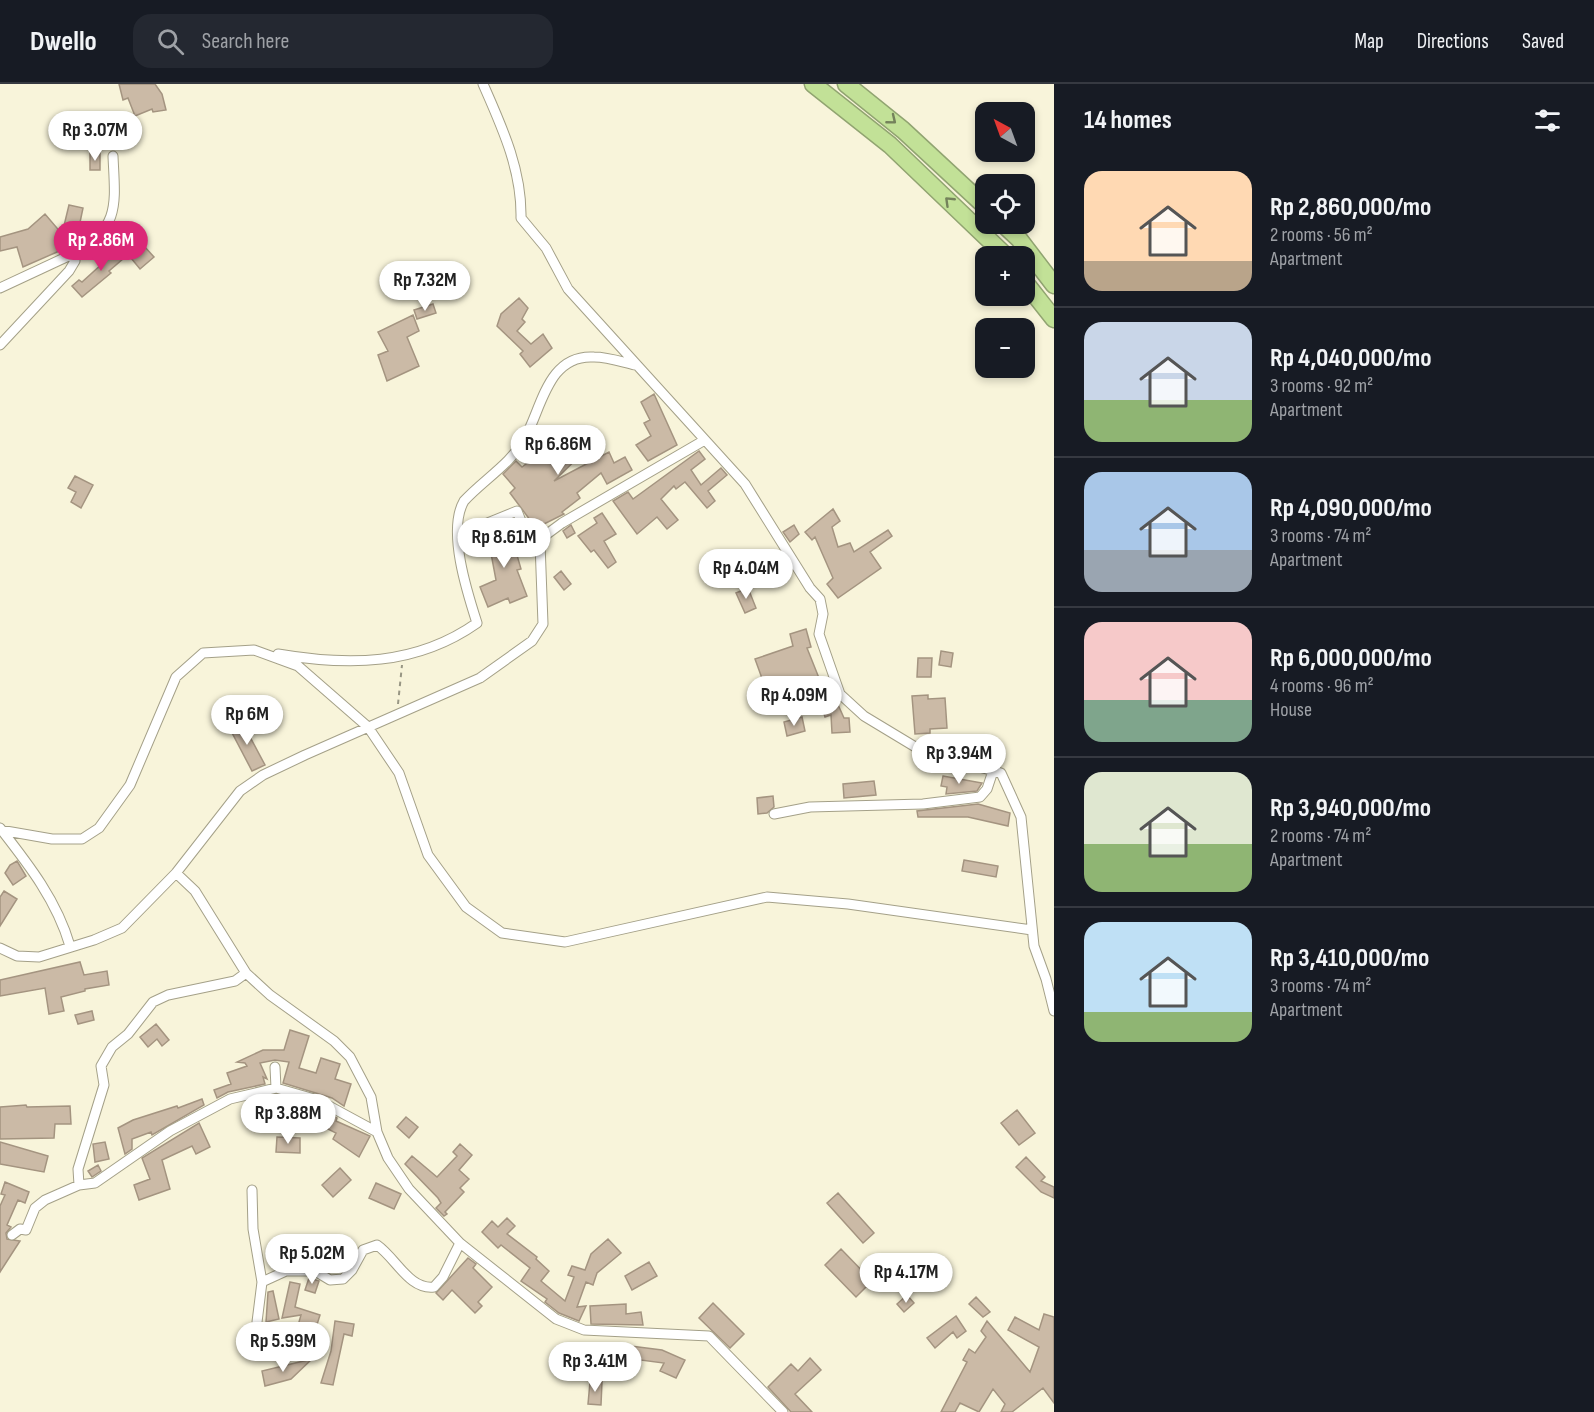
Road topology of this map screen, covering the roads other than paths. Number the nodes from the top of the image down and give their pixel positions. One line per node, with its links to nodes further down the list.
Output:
1 (483, 84): 14 (street)
2 (813, 84): 7 (highway, one-way to 2)
3 (846, 84): 5 (highway, one-way to 5)
4 (113, 156): 8 (street)
5 (975, 197)
6 (1013, 234): 9 (highway)
7 (996, 246)
8 (75, 253): 10 (street); 13 (street)
9 (1054, 285)
10 (0, 288)
11 (1035, 295): 12 (highway)
12 (1054, 319)
13 (0, 345)
14 (635, 364): 15 (street); 16 (street)
15 (703, 441): 17 (street); 20 (street)
16 (458, 535): 17 (street); 18 (street)
17 (540, 543): 19 (street)
18 (255, 650): 19 (street); 22 (street)
19 (368, 727): 23 (street); 24 (street)
20 (993, 771): 21 (street); 24 (street)
21 (774, 814)
22 (0, 829): 25 (street)
23 (176, 873): 25 (street); 27 (street)
24 (1032, 930): 28 (street)
25 (70, 946): 26 (street)
26 (0, 948)
27 (246, 973): 31 (street); 32 (street)
28 (1054, 1011)
29 (275, 1067): 30 (street)
30 (276, 1088): 31 (street); 32 (street)
31 (377, 1132): 35 (street)
32 (79, 1185): 34 (street)
33 (252, 1190): 36 (street)
34 (12, 1235)
35 (460, 1243): 36 (street); 38 (street)
36 (262, 1282): 37 (street)
37 (257, 1322)
38 (783, 1412)

